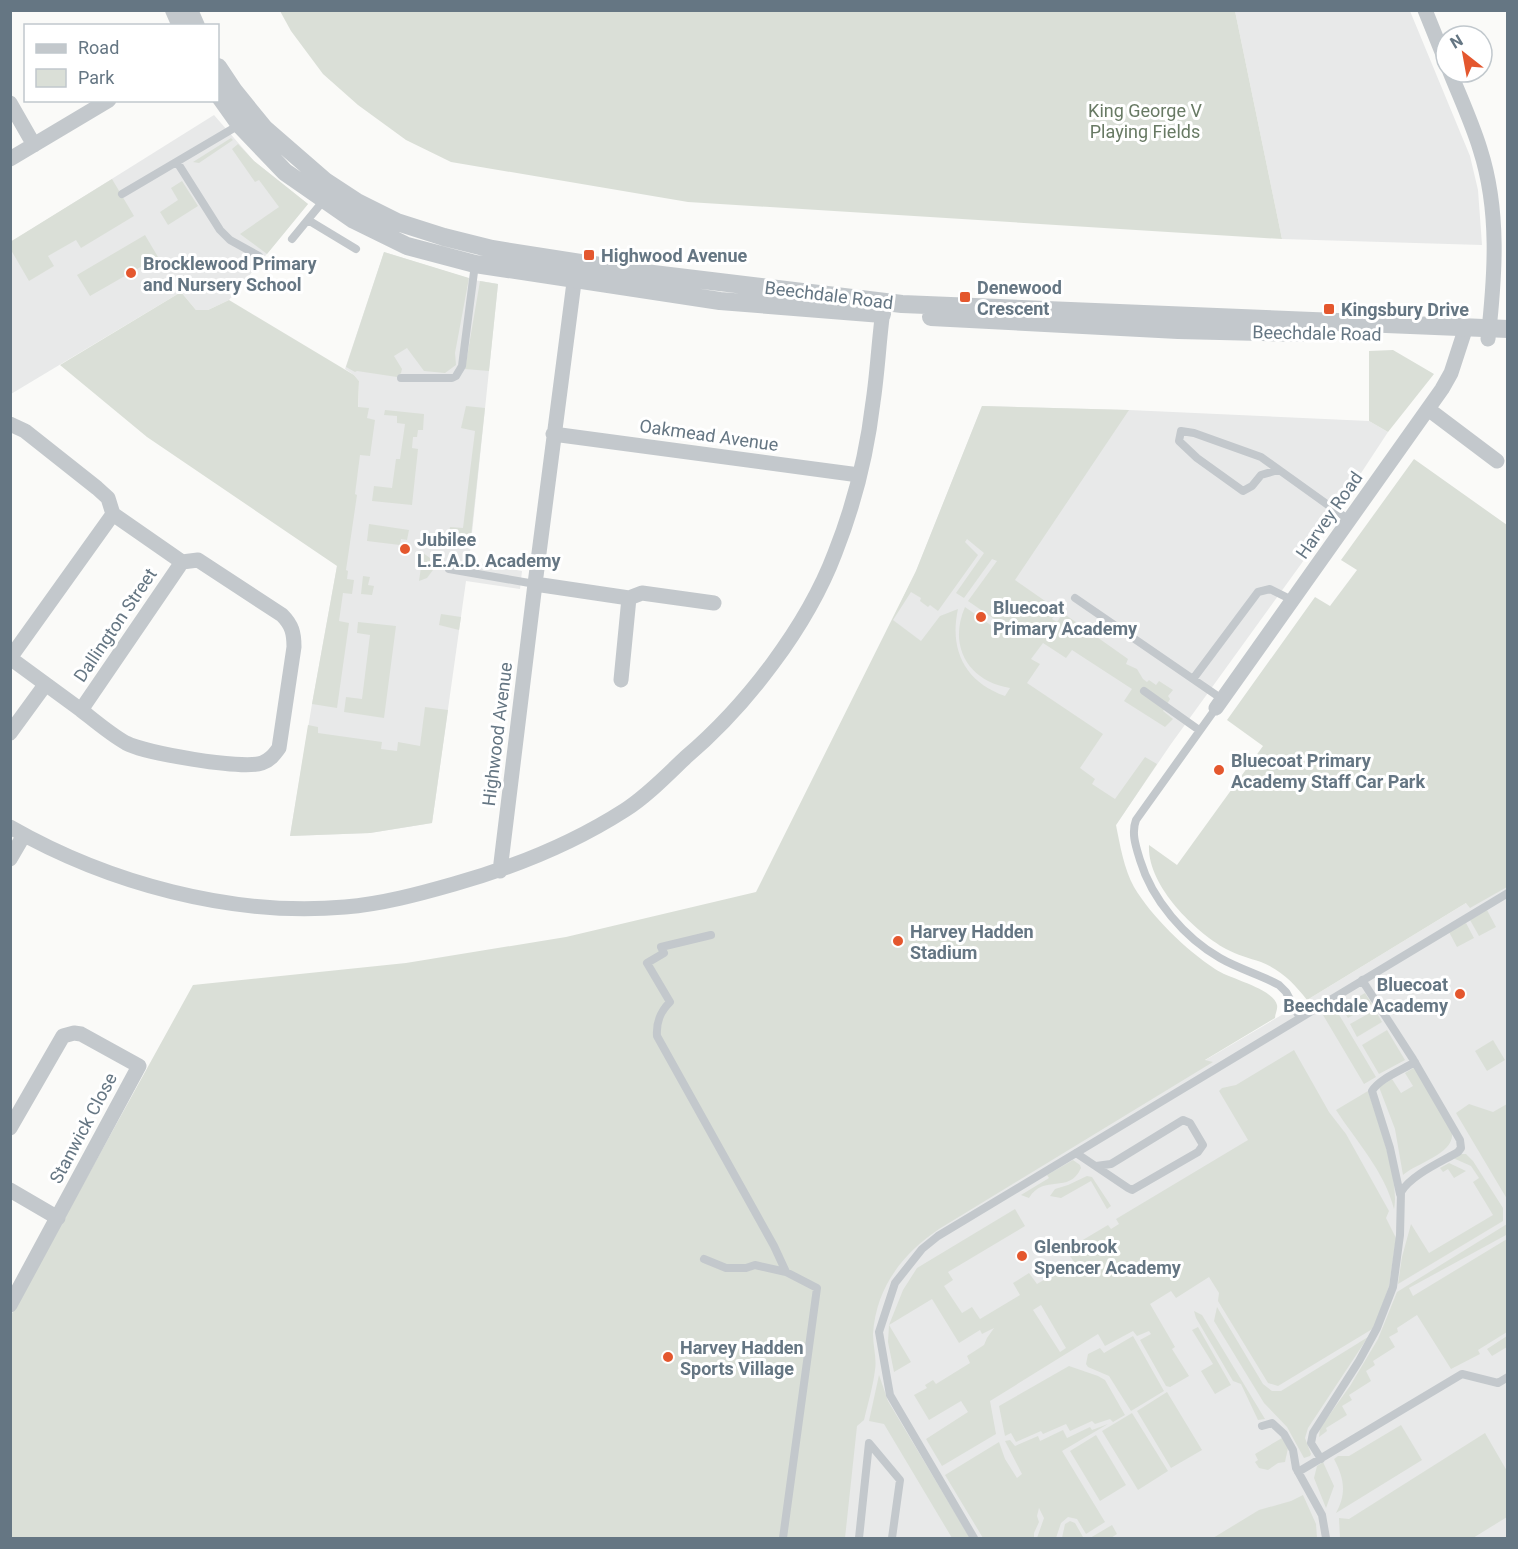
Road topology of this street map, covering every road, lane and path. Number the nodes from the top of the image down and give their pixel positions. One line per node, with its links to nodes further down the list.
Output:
1 (174, 10): 4 (street)
2 (189, 10): 5 (street)
3 (1425, 10): 6 (street)
4 (180, 24)
5 (195, 24)
6 (1434, 32)
7 (219, 68): 23 (street, Beechdale Road)
8 (1455, 84): 26 (street)
9 (219, 95): 12 (street, Beechdale Road)
10 (106, 102): 13 (street)
11 (10, 103): 13 (street)
12 (240, 125): 15 (lane); 17 (street, Beechdale Road)
13 (34, 145): 14 (street)
14 (10, 159)
15 (177, 162): 16 (lane); 21 (lane)
16 (122, 194)
17 (324, 200): 18 (lane); 22 (street, Beechdale Road)
18 (308, 220): 19 (lane); 20 (lane)
19 (292, 239)
20 (356, 249)
21 (259, 256)
22 (476, 264): 23 (street, Beechdale Road); 28 (lane)
23 (575, 271): 24 (street, Beechdale Road); 31 (street, Highwood Avenue)
24 (883, 308): 25 (street, Beechdale Road); 34 (street)
25 (1464, 332): 26 (street, Beechdale Road); 29 (street, Harvey Road)
26 (1495, 332): 27 (street, Beechdale Road)
27 (1508, 340)
28 (401, 378)
29 (1428, 409): 32 (street); 36 (street, Harvey Road)
30 (10, 424): 35 (street)
31 (554, 434): 34 (street, Oakmead Avenue); 39 (street, Highwood Avenue)
32 (1497, 461)
33 (1278, 470): 33 (lane); 36 (lane)
34 (860, 475): 55 (street)
35 (113, 514): 37 (street, Dallington Street); 44 (street, Dallington Street)
36 (1349, 520): 42 (street, Harvey Road)
37 (182, 562): 50 (street, Dallington Street); 50 (street)
38 (449, 569): 39 (lane)
39 (535, 584): 40 (street); 55 (street, Highwood Avenue)
40 (629, 598): 43 (street); 46 (street)
41 (1075, 598): 45 (lane)
42 (1292, 600): 45 (lane); 49 (street, Harvey Road)
43 (714, 603)
44 (10, 658): 47 (street, Dallington Street)
45 (1192, 679): 49 (lane)
46 (621, 680)
47 (45, 685): 50 (street, Dallington Street); 52 (street, Dallington Street)
48 (1144, 691): 51 (lane)
49 (1219, 704): 51 (lane)
50 (81, 710)
51 (1199, 730): 59 (lane)
52 (10, 733)
53 (17, 831): 54 (street); 55 (street)
54 (10, 859)
55 (500, 872)
56 (1508, 893): 58 (lane)
57 (711, 935): 68 (lane)
58 (1362, 980): 59 (lane); 60 (lane)
59 (1300, 1018): 62 (lane)
60 (1415, 1062): 65 (lane); 65 (lane)
61 (10, 1128): 66 (street, Stanwick Close)
62 (1076, 1153): 63 (lane); 77 (lane)
63 (1096, 1166): 63 (lane)
64 (10, 1190): 66 (street)
65 (1400, 1196): 72 (lane)
66 (58, 1218): 69 (street, Stanwick Close)
67 (704, 1259): 68 (lane)
68 (786, 1272): 74 (lane)
69 (10, 1305)
70 (1508, 1377): 72 (lane)
71 (1262, 1426): 73 (lane)
72 (1321, 1459): 73 (lane)
73 (1299, 1472): 78 (lane)
74 (783, 1539)
75 (859, 1539): 76 (lane)
76 (892, 1539)
77 (974, 1539)
78 (1326, 1539)

